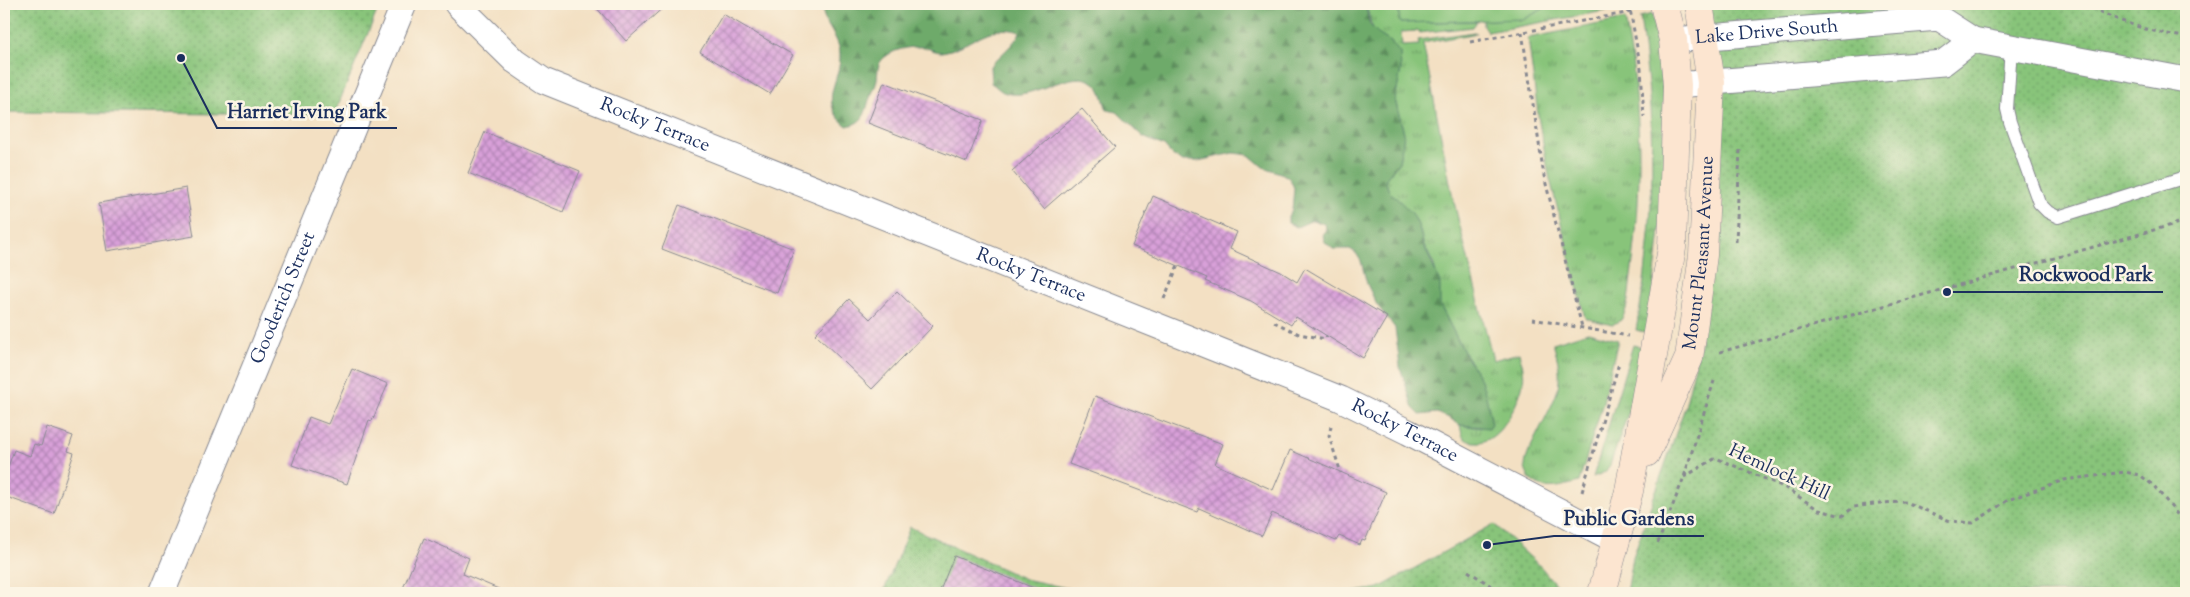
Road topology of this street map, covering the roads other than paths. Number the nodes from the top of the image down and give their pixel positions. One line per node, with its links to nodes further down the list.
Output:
1 (404, 4): 15 (street, Gooderich Street)
2 (456, 4): 14 (street, Rocky Terrace)
3 (1664, 4): 6 (street, Mount Pleasant Avenue)
4 (1699, 4): 5 (street, Mount Pleasant Avenue)
5 (1705, 38): 6 (street, Lake Drive South); 7 (street, Lake Drive South); 10 (street, Mount Pleasant Avenue)
6 (1673, 40): 11 (street, Mount Pleasant Avenue)
7 (1973, 40): 8 (street, Lake Drive South); 10 (street)
8 (2011, 47): 9 (street, Lake Drive South); 12 (lane)
9 (2186, 80)
10 (1711, 82): 11 (street); 13 (street, Mount Pleasant Avenue)
11 (1677, 85): 13 (street, Mount Pleasant Avenue)
12 (2186, 176)
13 (1629, 491): 14 (street, Mount Pleasant Avenue)
14 (1615, 540): 16 (street, Mount Pleasant Avenue)
15 (162, 593)
16 (1602, 593)

